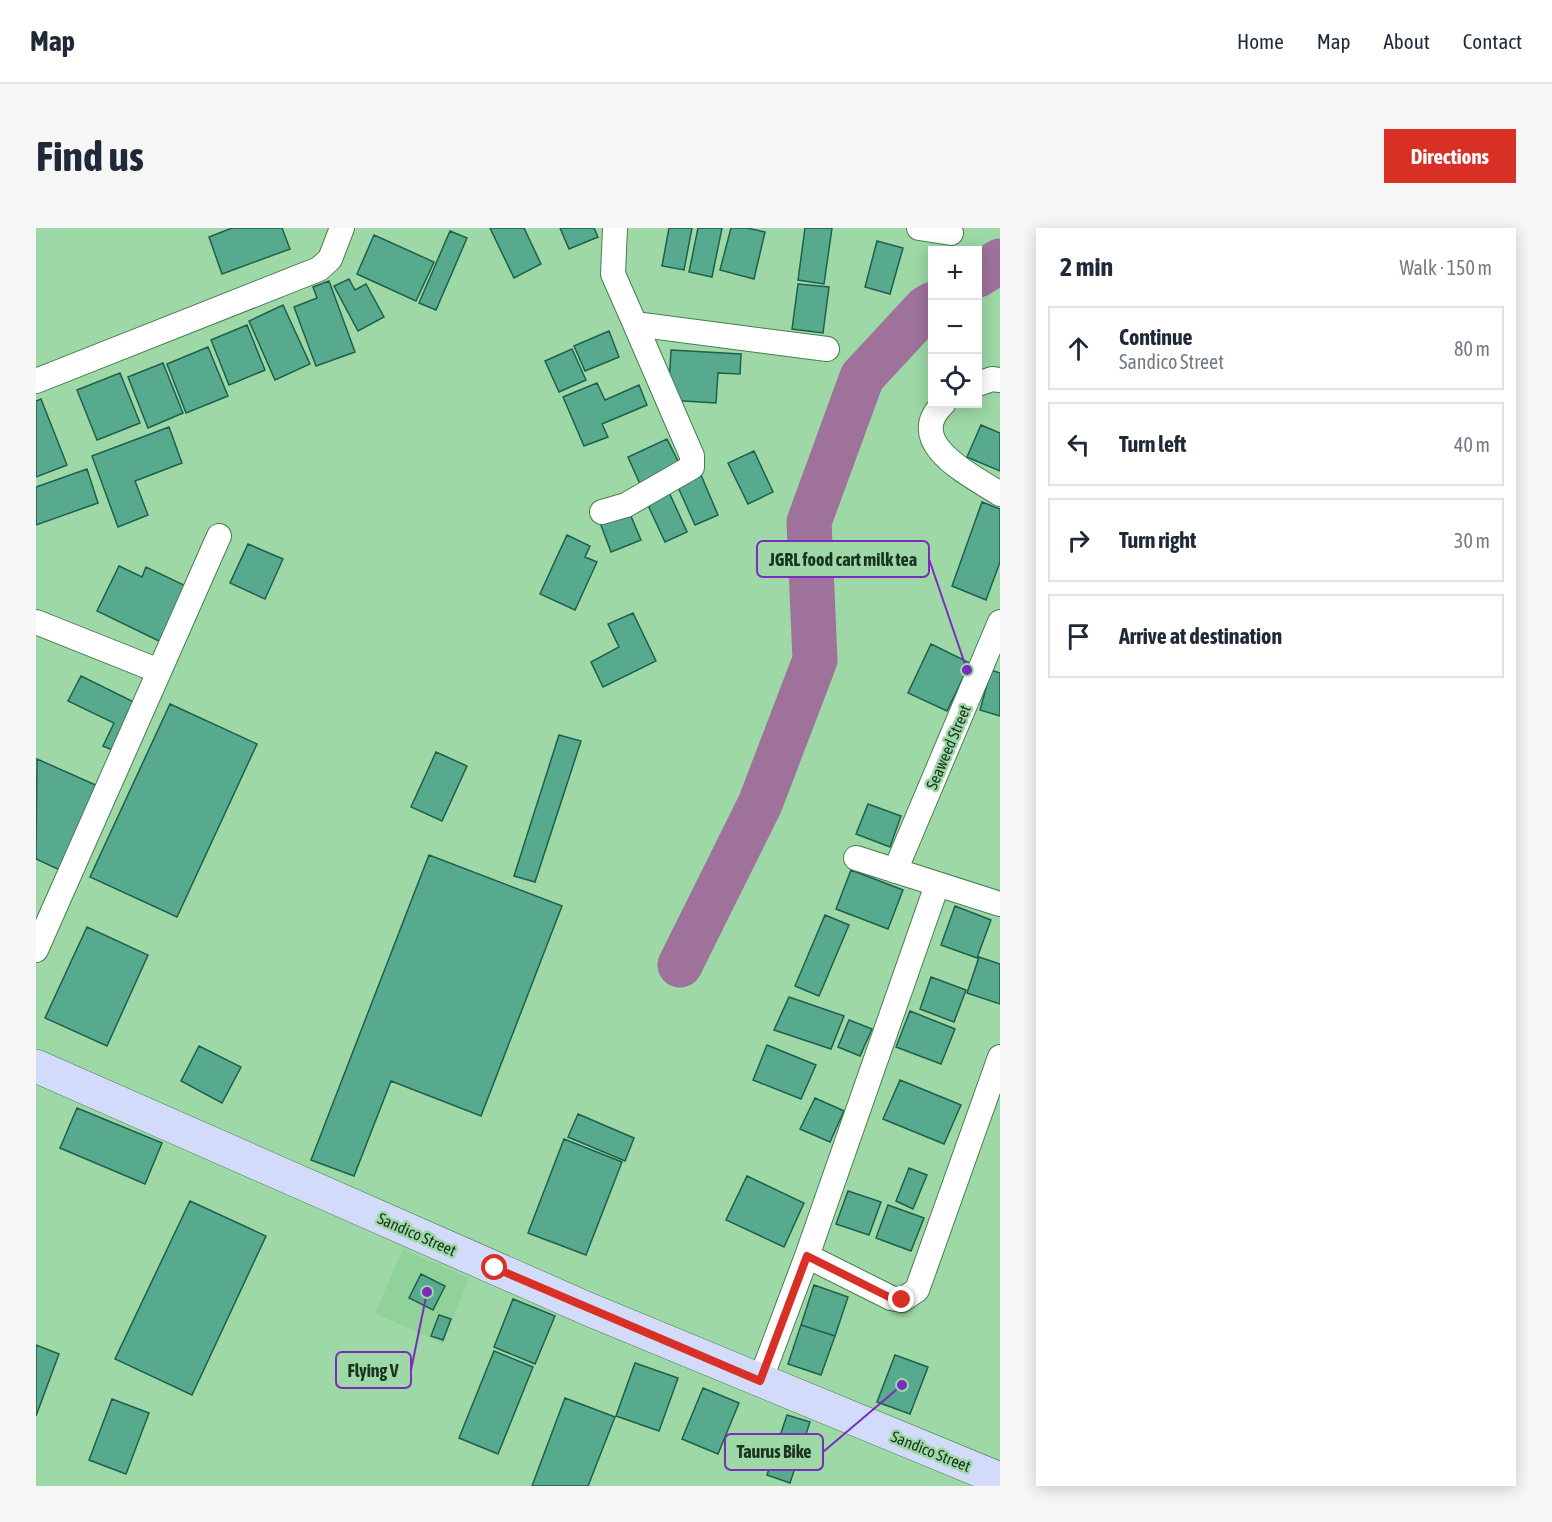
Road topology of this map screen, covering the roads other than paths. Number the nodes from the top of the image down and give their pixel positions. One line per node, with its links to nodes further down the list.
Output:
1 (342, 228): 8 (street)
2 (615, 228): 5 (street)
3 (923, 228): 4 (street)
4 (951, 233)
5 (635, 324): 6 (street); 12 (street)
6 (827, 349)
7 (1000, 380): 9 (street)
8 (36, 381)
9 (982, 383)
10 (938, 408): 11 (street)
11 (1000, 494)
12 (602, 512)
13 (219, 536): 17 (street)
14 (36, 622): 17 (street)
15 (1000, 622): 16 (street, Seaweed Street)
16 (994, 657): 19 (street, Seaweed Street)
17 (159, 671): 22 (street)
18 (856, 858): 19 (street)
19 (896, 871): 20 (street)
20 (937, 885): 21 (street); 25 (street)
21 (1000, 904)
22 (36, 950)
23 (1000, 1057): 25 (street)
24 (36, 1066): 26 (main road, Sandico Street)
25 (807, 1256): 26 (street)
26 (760, 1381): 27 (main road, Sandico Street)
27 (1000, 1479)

